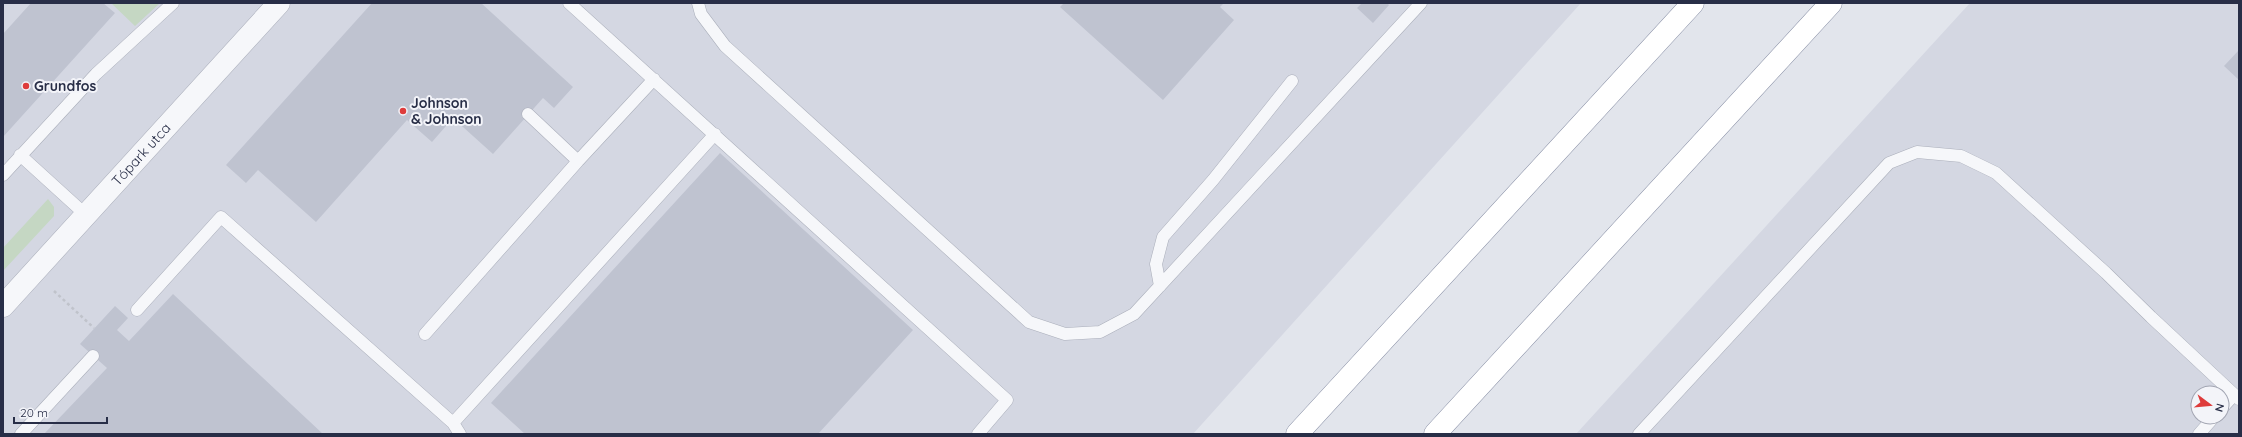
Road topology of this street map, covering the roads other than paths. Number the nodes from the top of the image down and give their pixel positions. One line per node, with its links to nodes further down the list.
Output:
1 (173, 3): 12 (lane)
2 (278, 3): 15 (street, Tópark utca)
3 (569, 3): 8 (lane)
4 (698, 3): 16 (lane)
5 (1421, 3): 16 (lane)
6 (1693, 3): 27 (highway)
7 (1831, 3): 28 (highway)
8 (654, 80): 11 (lane); 13 (lane)
9 (1292, 81): 16 (lane)
10 (528, 114): 13 (lane)
11 (715, 134): 22 (lane); 26 (lane)
12 (20, 155): 14 (lane); 15 (lane)
13 (578, 162): 19 (lane)
14 (3, 175)
15 (86, 215): 17 (street, Tópark utca)
16 (1160, 286)
17 (3, 306)
18 (137, 310): 22 (lane)
19 (425, 334)
20 (94, 356): 24 (lane)
21 (2236, 397): 29 (lane)
22 (453, 423): 25 (lane)
23 (2207, 425): 30 (lane)
24 (21, 434)
25 (460, 434)
26 (978, 434)
27 (1297, 434)
28 (1435, 434)
29 (1639, 434)
30 (2199, 434)

